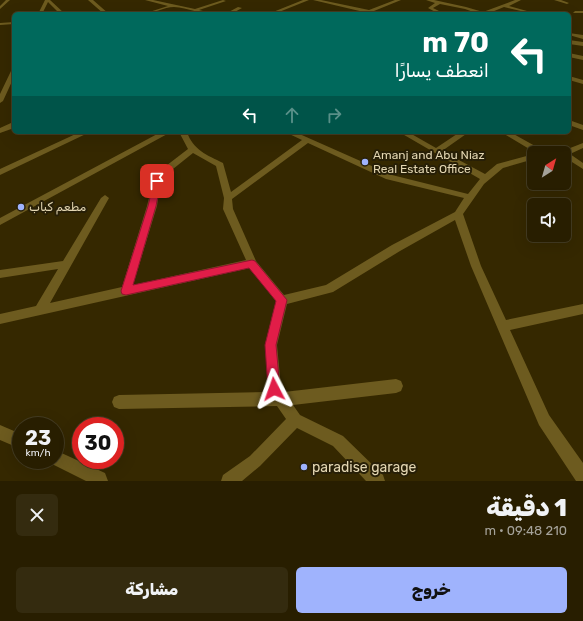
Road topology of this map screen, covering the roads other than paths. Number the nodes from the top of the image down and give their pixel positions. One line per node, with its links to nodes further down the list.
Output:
1 (8, 0): 19 (street)
2 (47, 0): 23 (street); 24 (street)
3 (90, 0): 25 (street)
4 (147, 0): 14 (street)
5 (174, 0): 14 (street)
6 (307, 0): 29 (street)
7 (317, 0): 8 (street); 30 (street)
8 (325, 0)
9 (399, 0): 30 (street)
10 (428, 0): 15 (street)
11 (519, 0): 17 (street)
12 (556, 0): 16 (street)
13 (224, 1): 21 (street)
14 (163, 3): 18 (street)
15 (438, 3): 31 (street); 32 (street)
16 (567, 3)
17 (506, 4): 22 (street); 33 (street)
18 (171, 6): 21 (street); 26 (street)
19 (0, 8)
20 (240, 8): 28 (street)
21 (195, 10): 27 (street)
22 (525, 11)
23 (41, 12)
24 (61, 12)
25 (105, 12)
26 (152, 12)
27 (202, 12)
28 (231, 12)
29 (275, 12)
30 (368, 12)
31 (439, 12)
32 (477, 12)
33 (488, 12)
34 (575, 12): 35 (street)
35 (583, 12)
36 (12, 23): 37 (street)
37 (0, 24)
38 (571, 34): 39 (street)
39 (583, 37)
40 (571, 42): 41 (street)
41 (583, 44)
42 (571, 55): 43 (street)
43 (583, 58)
44 (12, 75): 47 (street)
45 (571, 79): 46 (street)
46 (583, 82)
47 (0, 101)
48 (571, 123): 50 (street)
49 (12, 126): 51 (street)
50 (583, 128)
51 (0, 131)
52 (82, 134): 68 (street)
53 (163, 134): 74 (street)
54 (184, 134): 62 (street)
55 (294, 134): 59 (street)
56 (406, 134): 63 (street)
57 (462, 134): 63 (street)
58 (509, 134): 60 (street)
59 (307, 140): 70 (street); 72 (street)
60 (530, 146)
61 (583, 146): 64 (street)
62 (192, 150): 72 (street); 78 (street)
63 (436, 151): 69 (street)
64 (571, 151)
65 (527, 158): 69 (street)
66 (571, 158): 67 (street)
67 (583, 167)
68 (0, 172)
69 (485, 178): 70 (street)
70 (470, 197): 73 (street)
71 (105, 198): 76 (street)
72 (228, 198): 75 (street)
73 (458, 214): 79 (street); 83 (street)
74 (0, 222)
75 (252, 263): 78 (street); 79 (street)
76 (67, 264): 77 (street); 81 (street)
77 (0, 274)
78 (126, 291): 81 (street)
79 (282, 300): 85 (street)
80 (583, 309): 83 (street)
81 (40, 310): 82 (street)
82 (0, 319)
83 (503, 326): 91 (street)
84 (396, 386): 85 (street)
85 (281, 399): 86 (street); 87 (street)
86 (119, 402)
87 (295, 420): 93 (street); 94 (street)
88 (0, 432): 89 (street)
89 (12, 438)
90 (64, 462): 92 (street)
91 (583, 477)
92 (100, 481)
93 (229, 481)
94 (377, 481)

